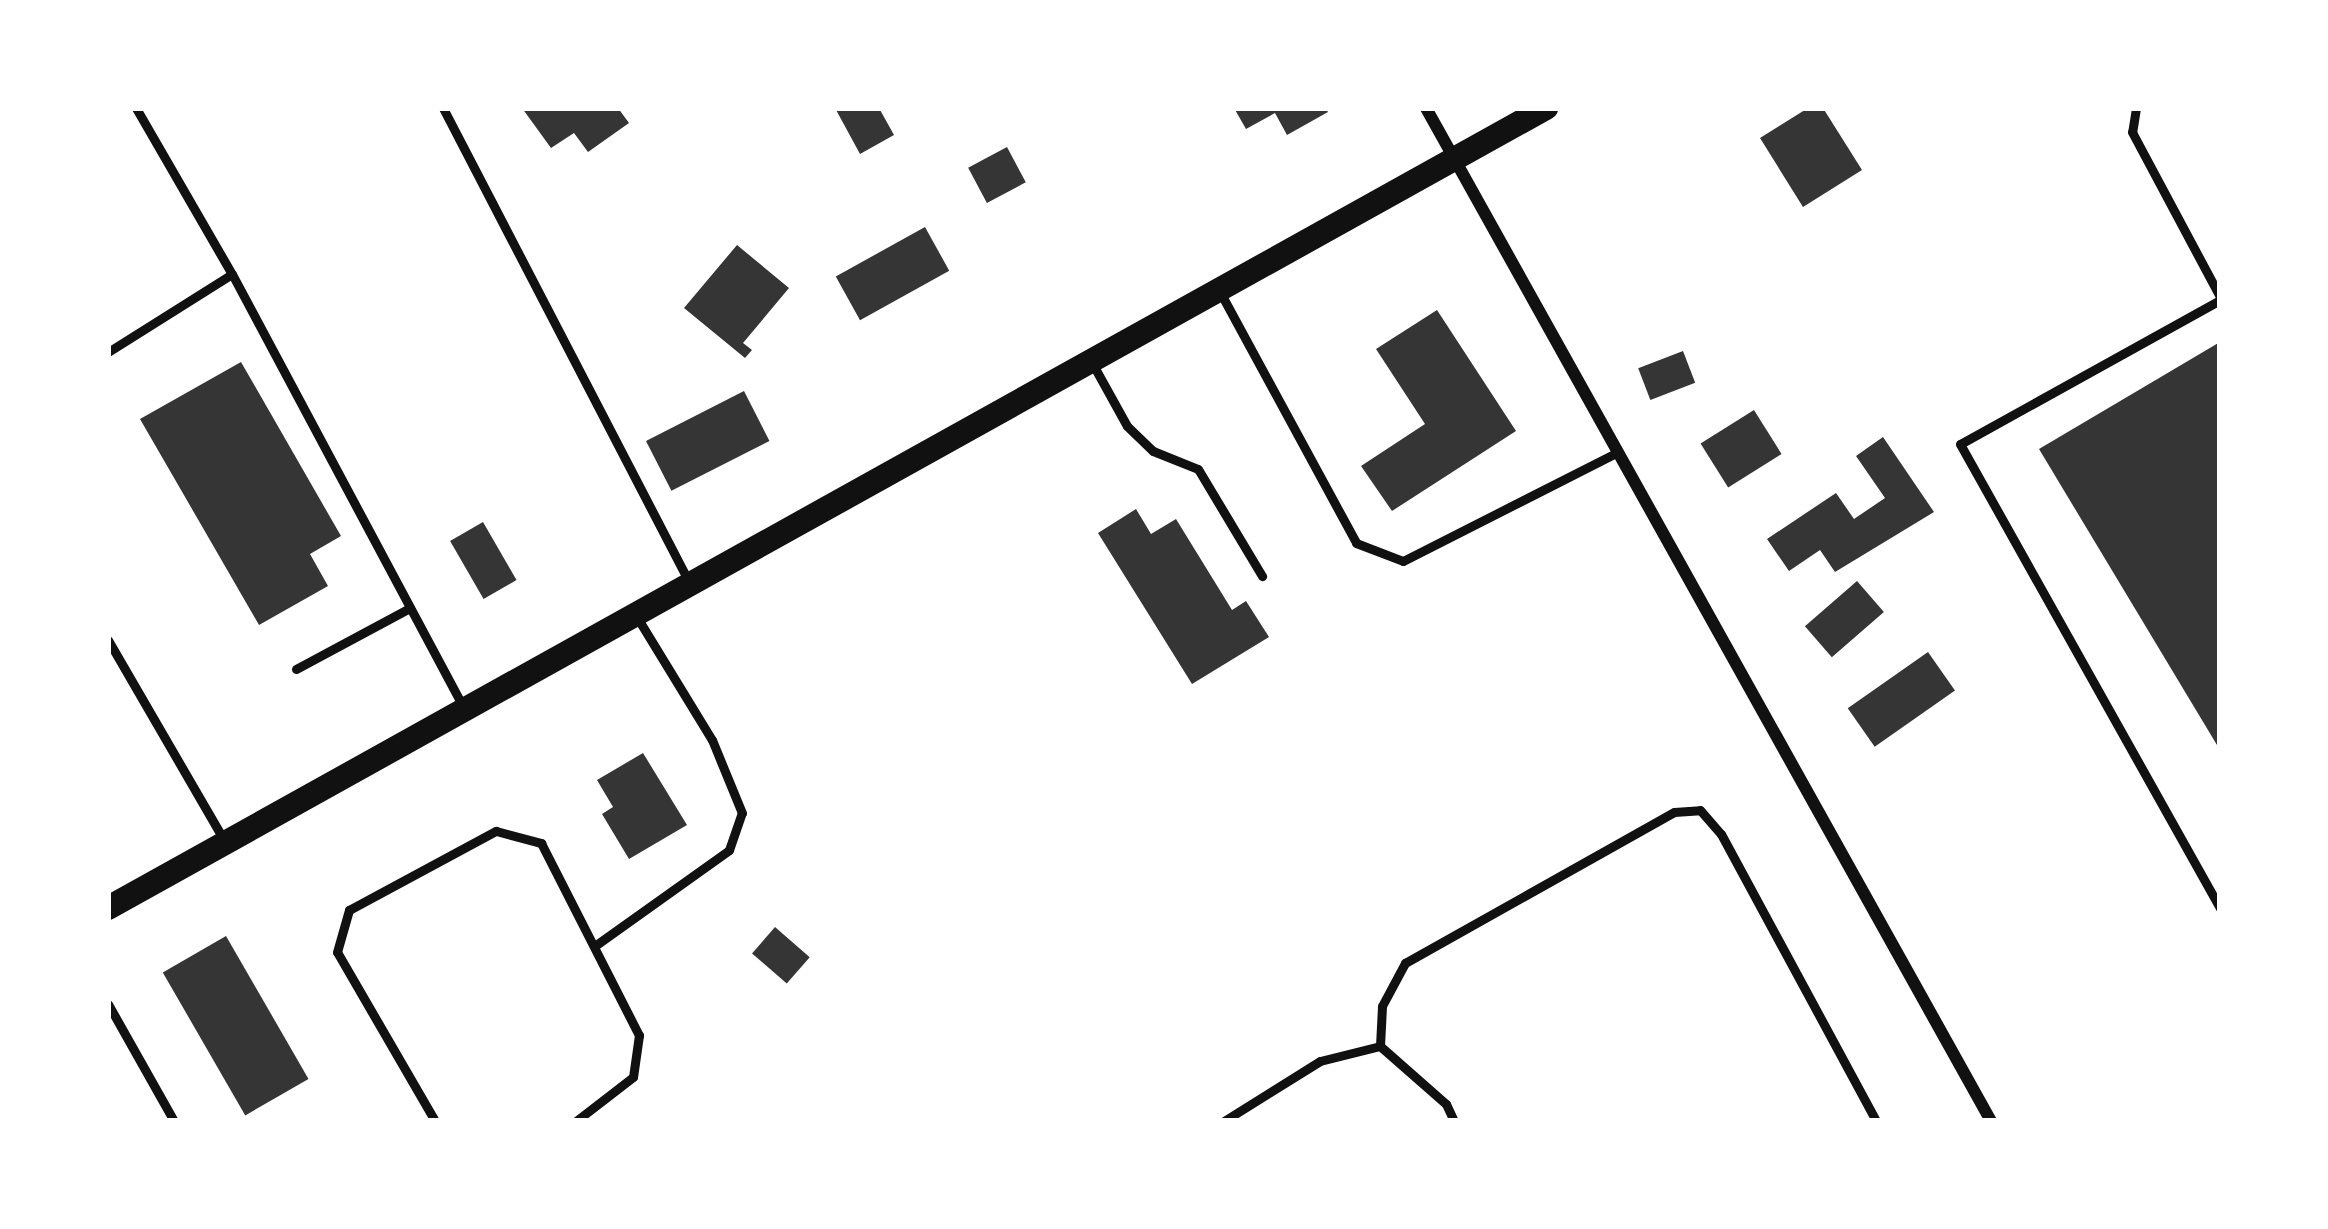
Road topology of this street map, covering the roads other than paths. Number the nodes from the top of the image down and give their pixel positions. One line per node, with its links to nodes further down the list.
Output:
1 (136, 108): 7 (lane)
2 (443, 108): 14 (lane)
3 (1426, 108): 6 (street)
4 (1546, 108): 6 (main road)
5 (2136, 108): 9 (lane)
6 (1455, 159): 8 (main road); 12 (street)
7 (232, 274): 10 (lane); 15 (lane)
8 (1219, 290): 11 (main road); 12 (lane)
9 (2220, 298): 22 (lane)
10 (108, 352)
11 (1091, 362): 13 (lane); 14 (main road)
12 (1618, 452): 32 (street)
13 (1262, 576)
14 (690, 584): 16 (main road)
15 (410, 608): 18 (lane); 19 (lane)
16 (636, 614): 19 (main road); 23 (lane)
17 (108, 640): 20 (lane)
18 (296, 669)
19 (465, 710): 20 (main road)
20 (226, 843): 21 (main road)
21 (109, 906)
22 (2220, 908)
23 (596, 945): 27 (lane); 28 (lane)
24 (108, 1004): 26 (lane)
25 (1380, 1046): 29 (lane); 30 (lane); 31 (lane)
26 (174, 1121)
27 (435, 1121)
28 (576, 1121)
29 (1224, 1121)
30 (1454, 1121)
31 (1876, 1121)
32 (1991, 1121)

